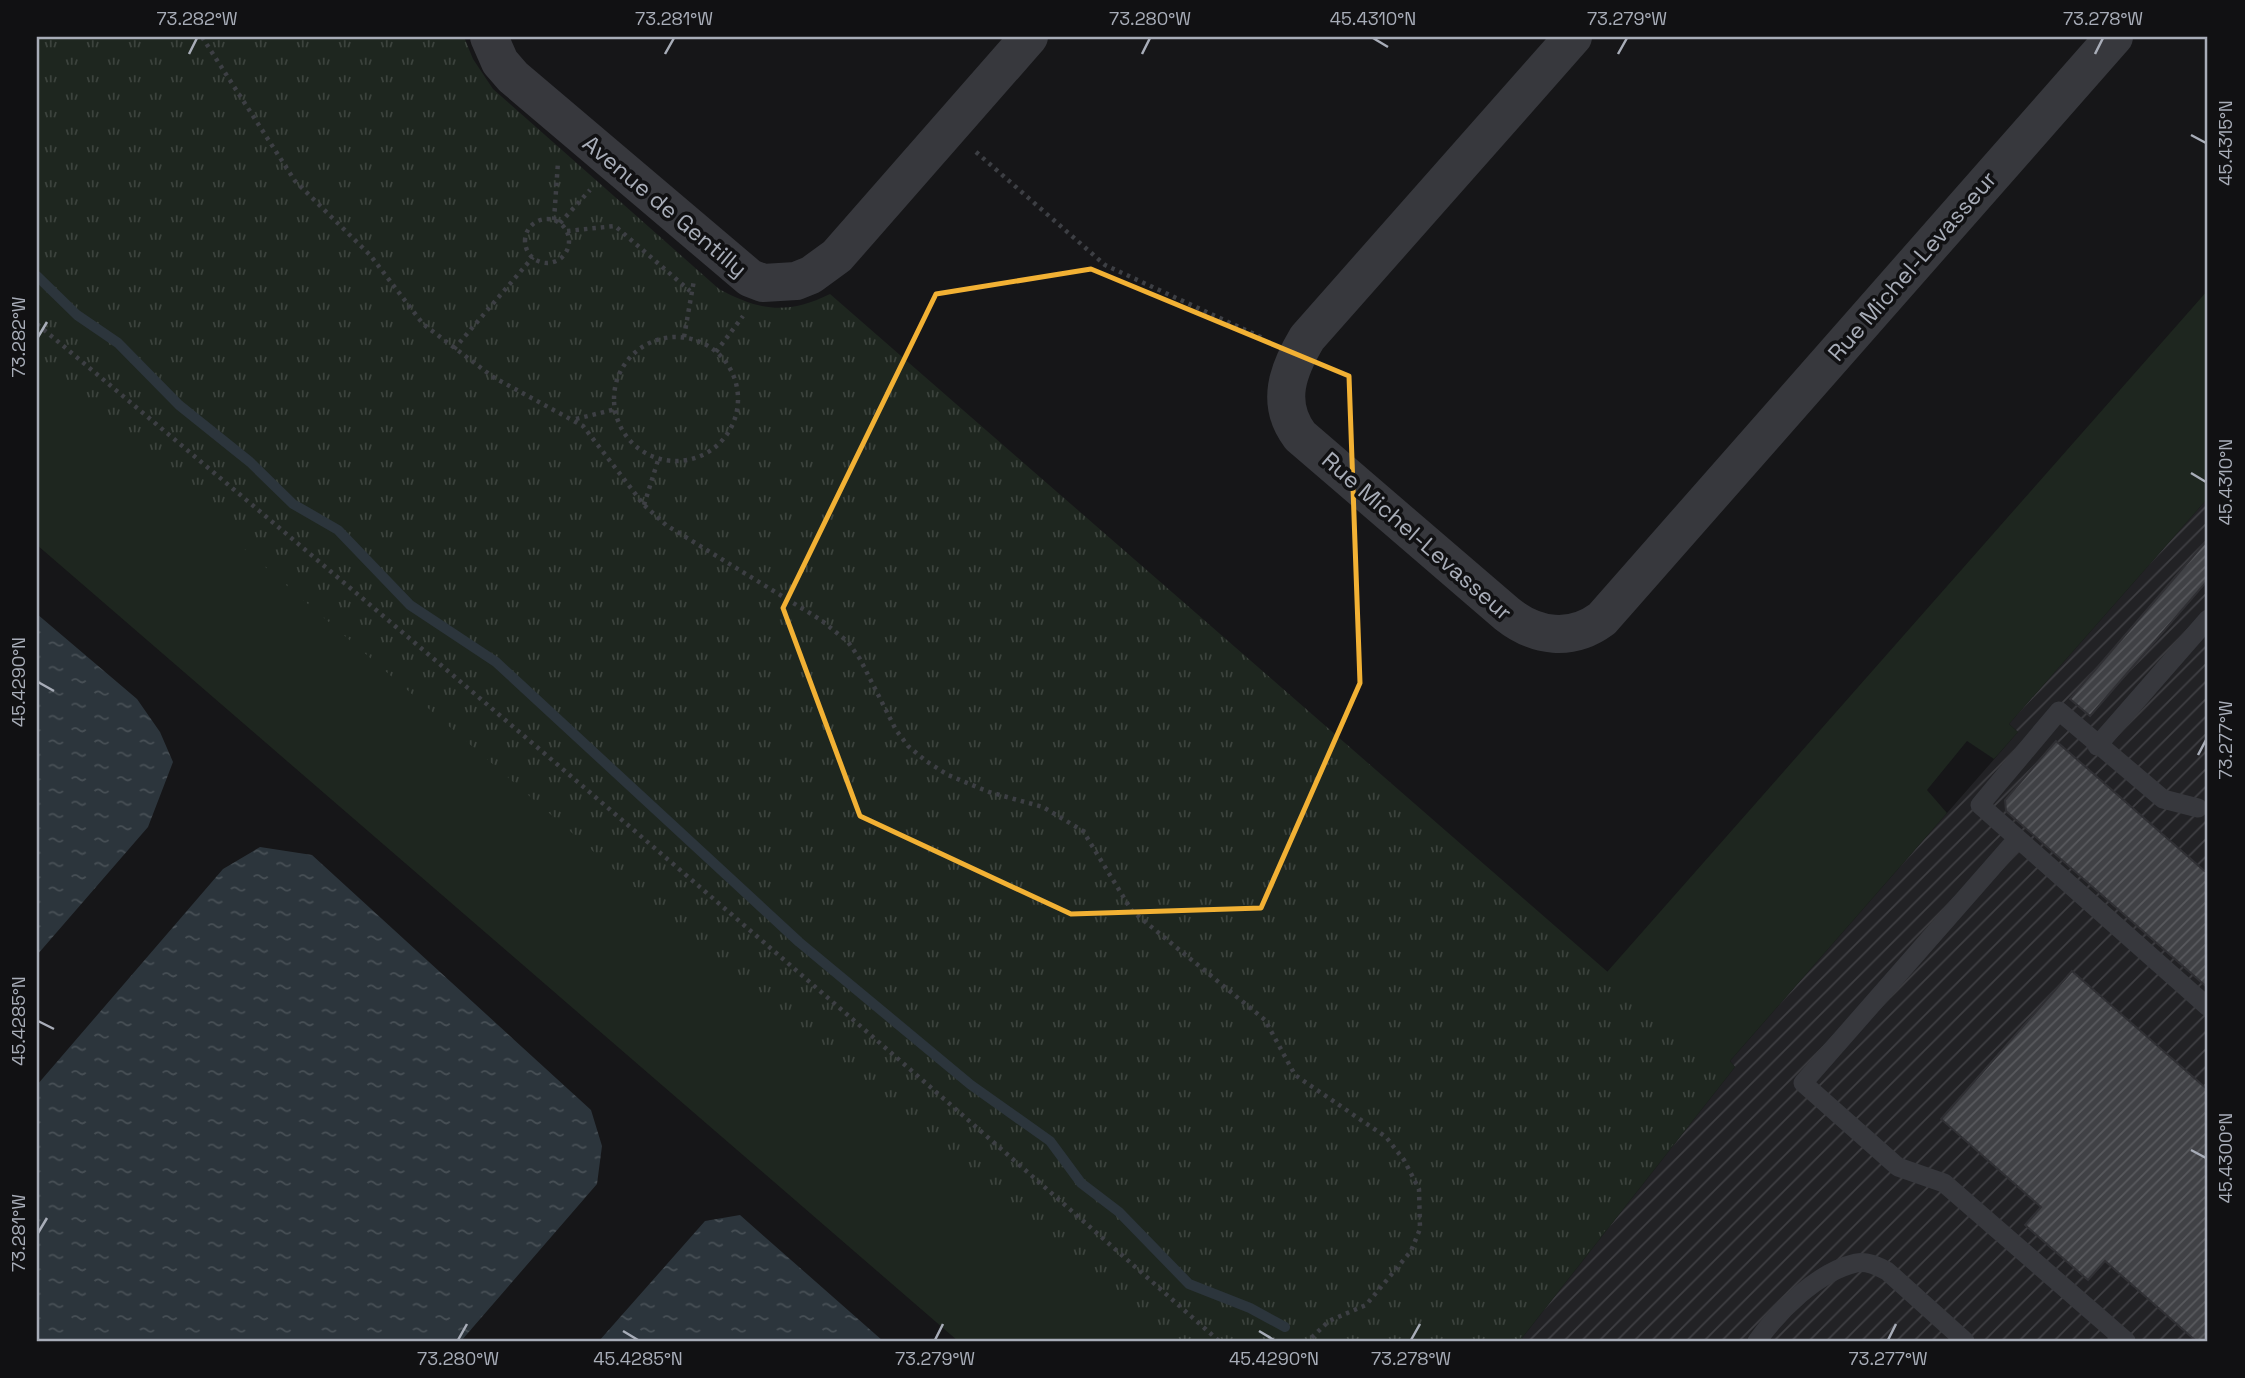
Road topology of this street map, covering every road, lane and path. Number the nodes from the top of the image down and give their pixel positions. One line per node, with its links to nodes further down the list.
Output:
1 (202, 37): 19 (path)
2 (489, 37): 3 (street, Avenue de Gentilly)
3 (1029, 37)
4 (1573, 37): 5 (street, Rue Michel-Levasseur)
5 (2114, 37)
6 (967, 144): 18 (path)
7 (561, 152): 9 (path)
8 (597, 182): 10 (path)
9 (554, 220): 10 (path); 12 (path)
10 (560, 223): 11 (path)
11 (567, 231): 12 (path); 14 (path)
12 (533, 257): 19 (path)
13 (697, 269): 14 (path)
14 (690, 291): 17 (path)
15 (745, 314): 20 (path)
16 (37, 324): 30 (path)
17 (684, 337): 20 (path); 21 (path)
18 (1272, 343)
19 (454, 349): 22 (path)
20 (716, 352): 23 (path)
21 (616, 409): 22 (path); 23 (path)
22 (574, 419): 24 (path)
23 (659, 457): 24 (path)
24 (643, 505): 31 (path)
25 (2208, 619): 26 (lane)
26 (2097, 746): 27 (lane); 28 (lane)
27 (2205, 807)
28 (2017, 839): 29 (lane); 34 (lane)
29 (2208, 1007)
30 (1219, 1341)
31 (1308, 1341)
32 (1757, 1341): 33 (lane)
33 (1965, 1341)
34 (2126, 1341)

